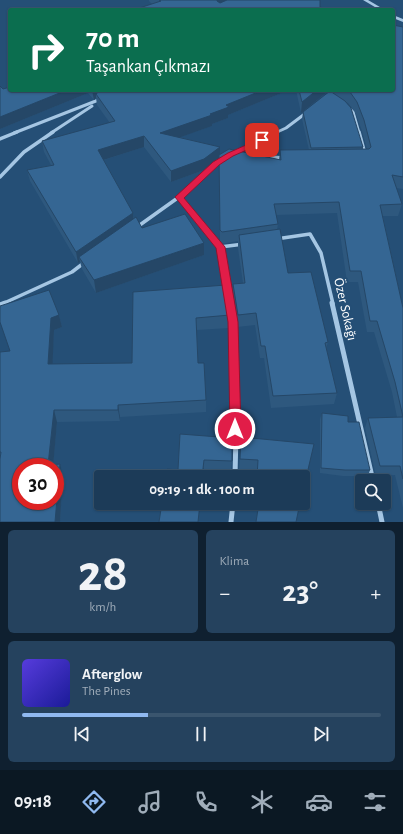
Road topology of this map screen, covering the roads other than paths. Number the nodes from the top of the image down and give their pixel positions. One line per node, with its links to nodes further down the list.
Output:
1 (366, 0): 2 (street)
2 (380, 8)
3 (102, 98): 4 (street)
4 (97, 102): 7 (street); 13 (street)
5 (343, 102): 11 (street)
6 (310, 109): 8 (street)
7 (0, 139)
8 (250, 146): 9 (street); 12 (street)
9 (231, 154)
10 (226, 157): 14 (street)
11 (358, 157)
12 (292, 158)
13 (0, 177)
14 (180, 197): 15 (street); 18 (street)
15 (135, 228)
16 (273, 240): 22 (street, Özer Sokağı)
17 (250, 243): 18 (street)
18 (220, 247): 21 (street)
19 (91, 258): 20 (street)
20 (0, 306)
21 (235, 470)
22 (371, 474)
23 (232, 510): 25 (street)
24 (379, 510): 26 (street)
25 (231, 522)
26 (382, 522)

